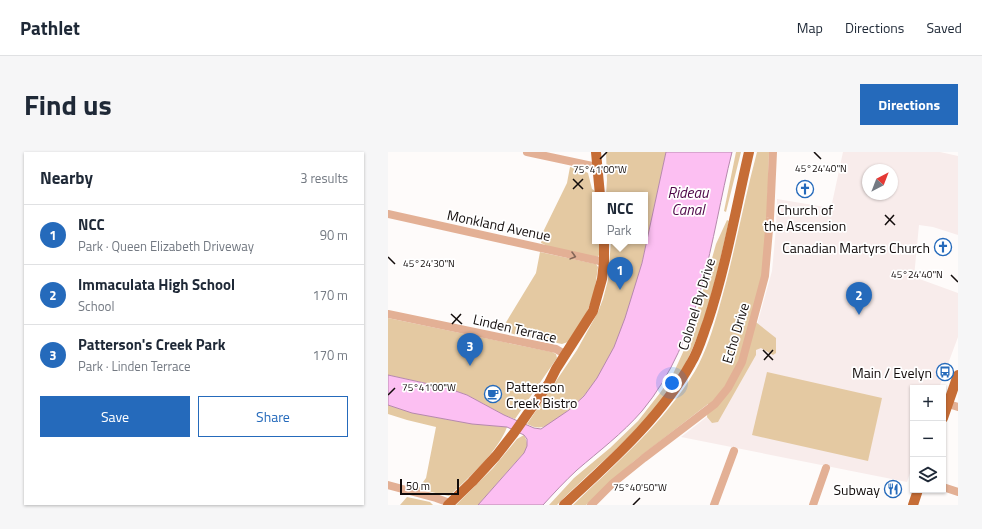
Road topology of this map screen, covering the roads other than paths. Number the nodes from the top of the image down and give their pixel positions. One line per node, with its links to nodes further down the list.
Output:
1 (527, 152): 5 (street)
2 (596, 152): 5 (main road)
3 (773, 152): 23 (street, Echo Drive)
4 (748, 155): 22 (main road, Colonel By Drive)
5 (597, 167): 6 (main road)
6 (600, 192)
7 (388, 214): 9 (street, Monkland Avenue, one-way to 9)
8 (604, 244): 9 (main road)
9 (604, 262): 11 (main road)
10 (388, 314): 11 (street, Linden Terrace)
11 (566, 354): 21 (main road)
12 (958, 375): 13 (main road)
13 (953, 406): 14 (main road)
14 (946, 414)
15 (734, 451): 24 (street)
16 (826, 468): 25 (street)
17 (388, 486): 21 (street)
18 (946, 488): 19 (street)
19 (958, 492)
20 (917, 493): 26 (main road)
21 (449, 504)
22 (564, 505)
23 (591, 505)
24 (714, 505)
25 (812, 505)
26 (913, 505)

